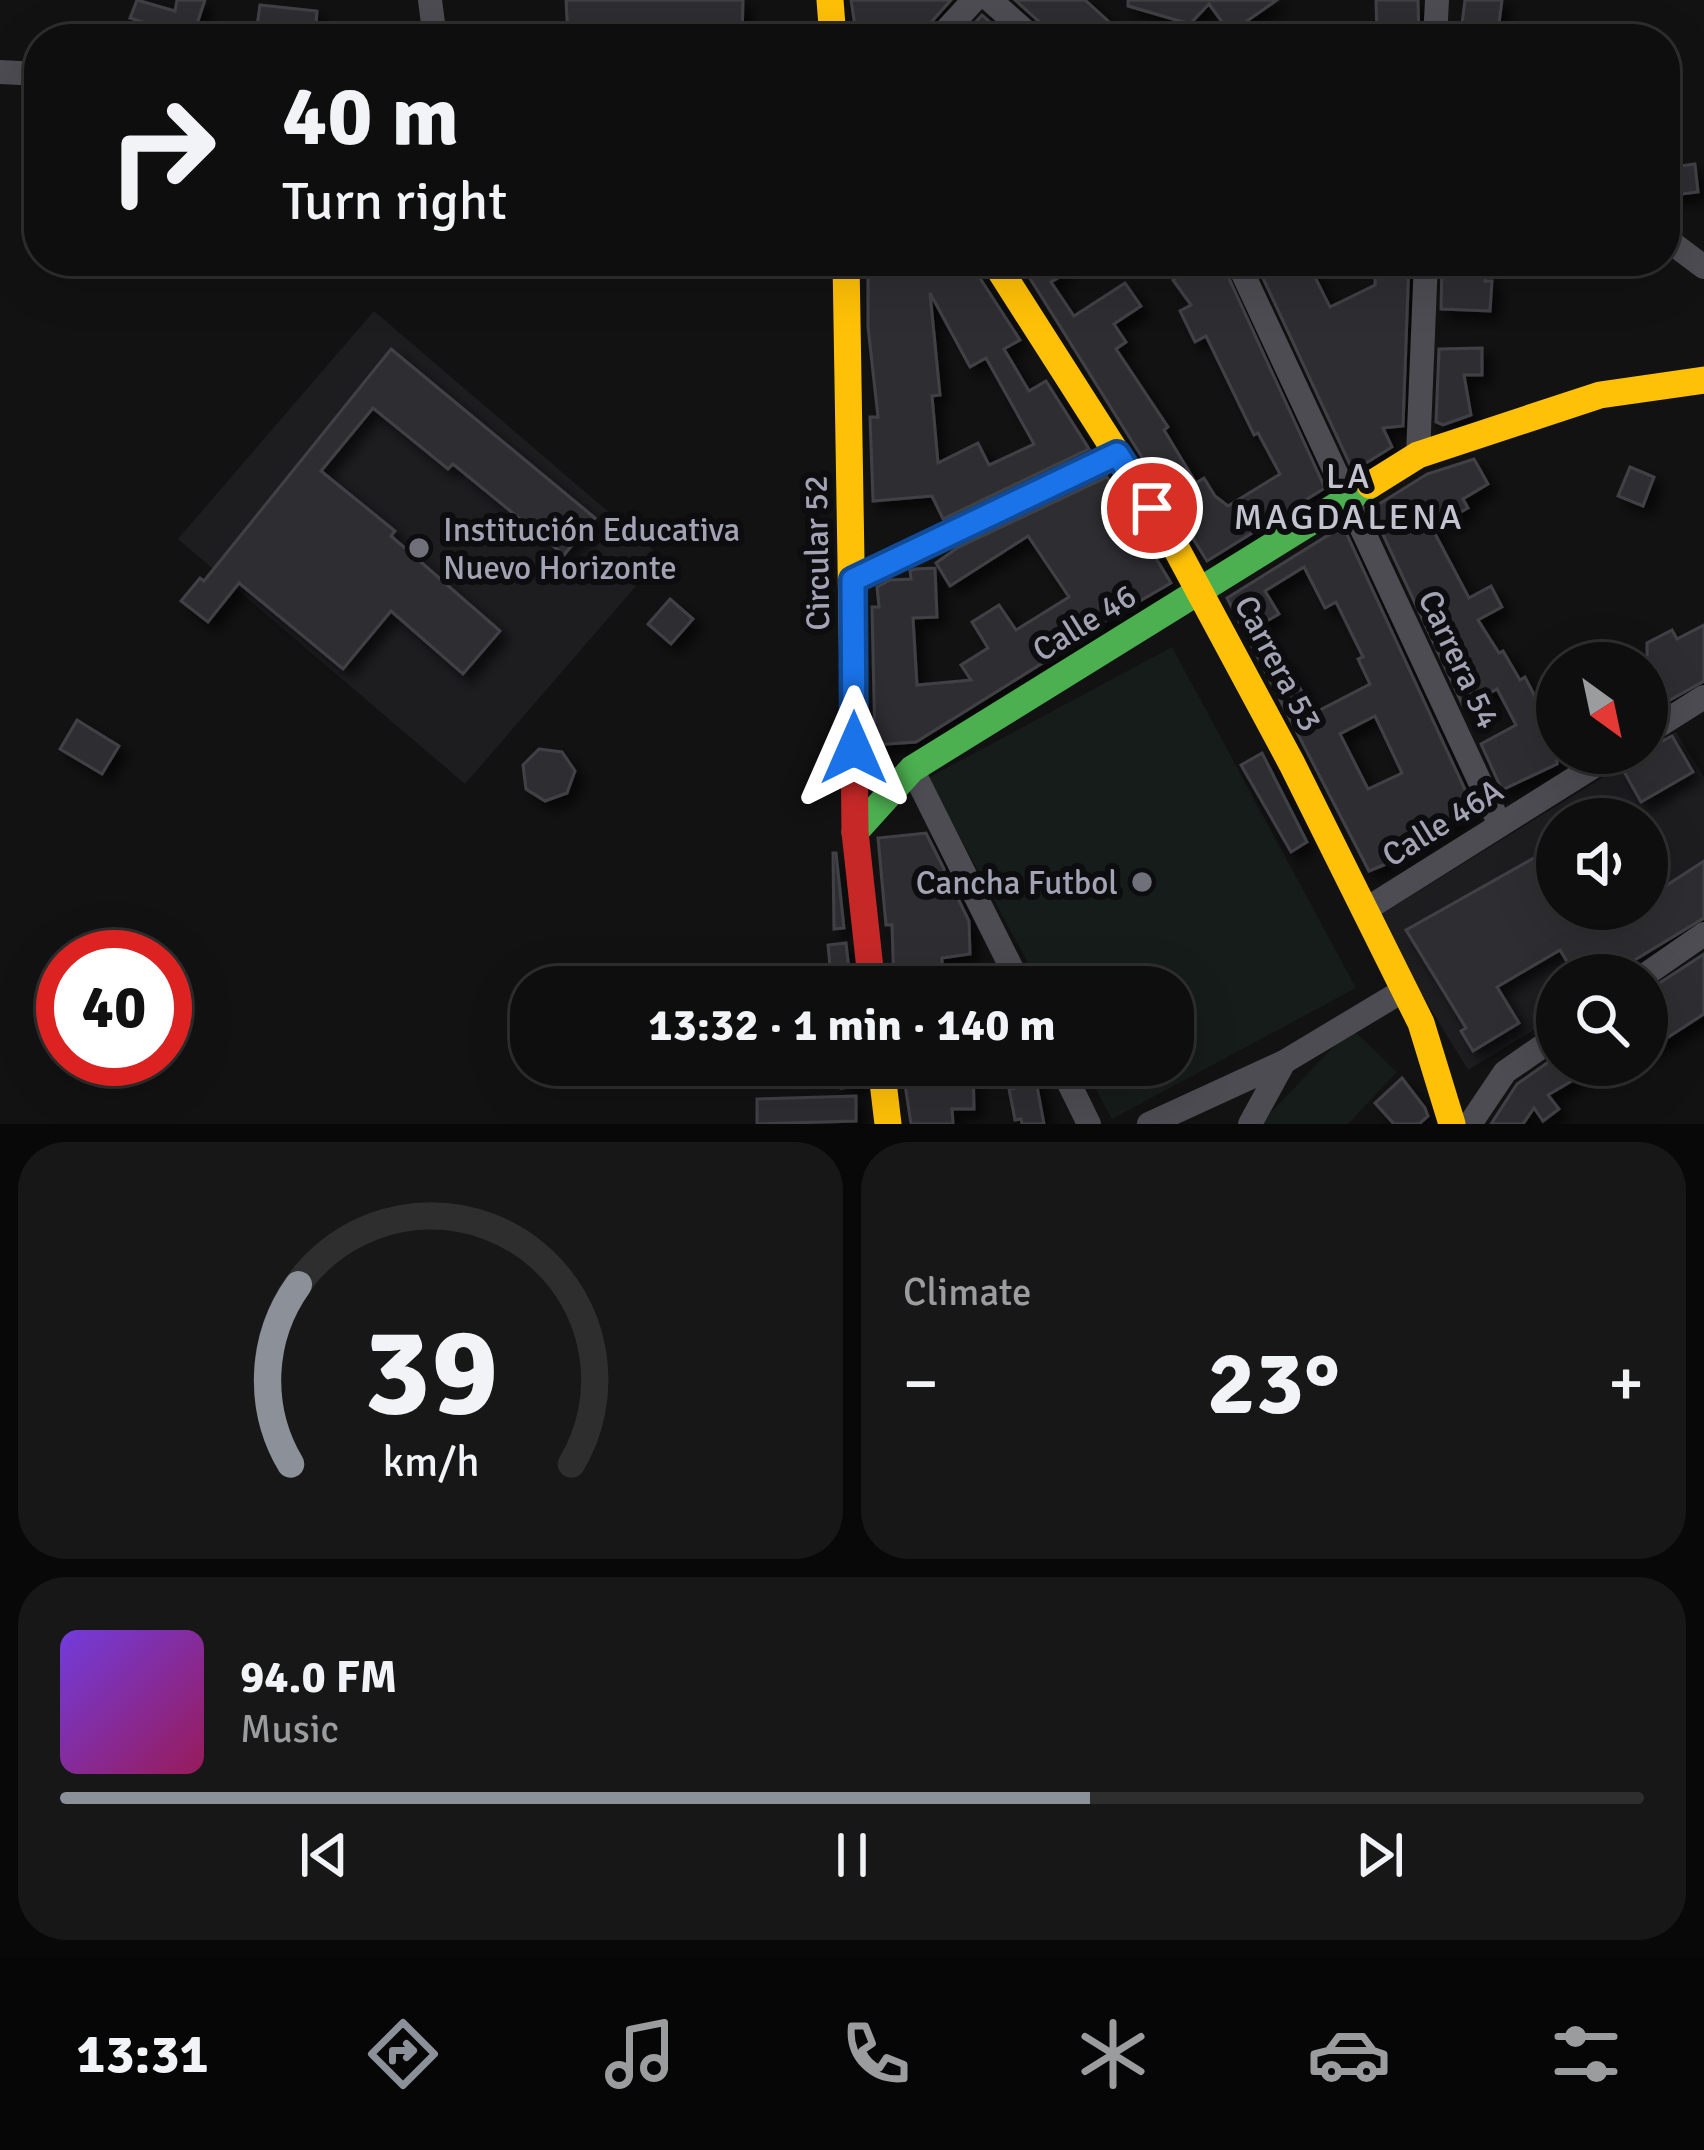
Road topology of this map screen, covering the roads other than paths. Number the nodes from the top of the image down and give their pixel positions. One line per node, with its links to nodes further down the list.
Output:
1 (974, 0): 3 (street)
2 (990, 0): 4 (street)
3 (952, 24)
4 (1017, 24)
5 (846, 276): 13 (street, Circular 52)
6 (1004, 276): 10 (street, Carrera 53)
7 (1244, 276): 12 (street, Carrera 54)
8 (1425, 276): 11 (street)
9 (1704, 380): 11 (street, Calle 46)
10 (1117, 454): 13 (street); 14 (street, Carrera 53)
11 (1418, 455): 12 (street, Calle 46)
12 (1349, 495): 14 (street, Calle 46); 19 (street, Carrera 54)
13 (853, 580): 20 (street, Circular 52)
14 (1200, 592): 17 (street, Calle 46); 21 (street, Carrera 53)
15 (1704, 697): 16 (street)
16 (1668, 720)
17 (912, 769): 20 (street, Calle 46); 25 (street)
18 (1581, 774): 19 (street, Calle 46A)
19 (1499, 825): 21 (street, Calle 46A)
20 (855, 832): 24 (street, Circular 52)
21 (1365, 910): 26 (street, Carrera 53)
22 (1704, 934): 23 (street)
23 (1668, 959)
24 (870, 966)
25 (1010, 966)
26 (1404, 990): 28 (street); 35 (street, Carrera 53)
27 (1536, 1050): 36 (street)
28 (1284, 1062): 33 (street); 34 (street)
29 (883, 1086): 31 (street)
30 (1070, 1086): 32 (street)
31 (888, 1124)
32 (1089, 1124)
33 (1149, 1124)
34 (1250, 1124)
35 (1453, 1124)
36 (1470, 1124)

